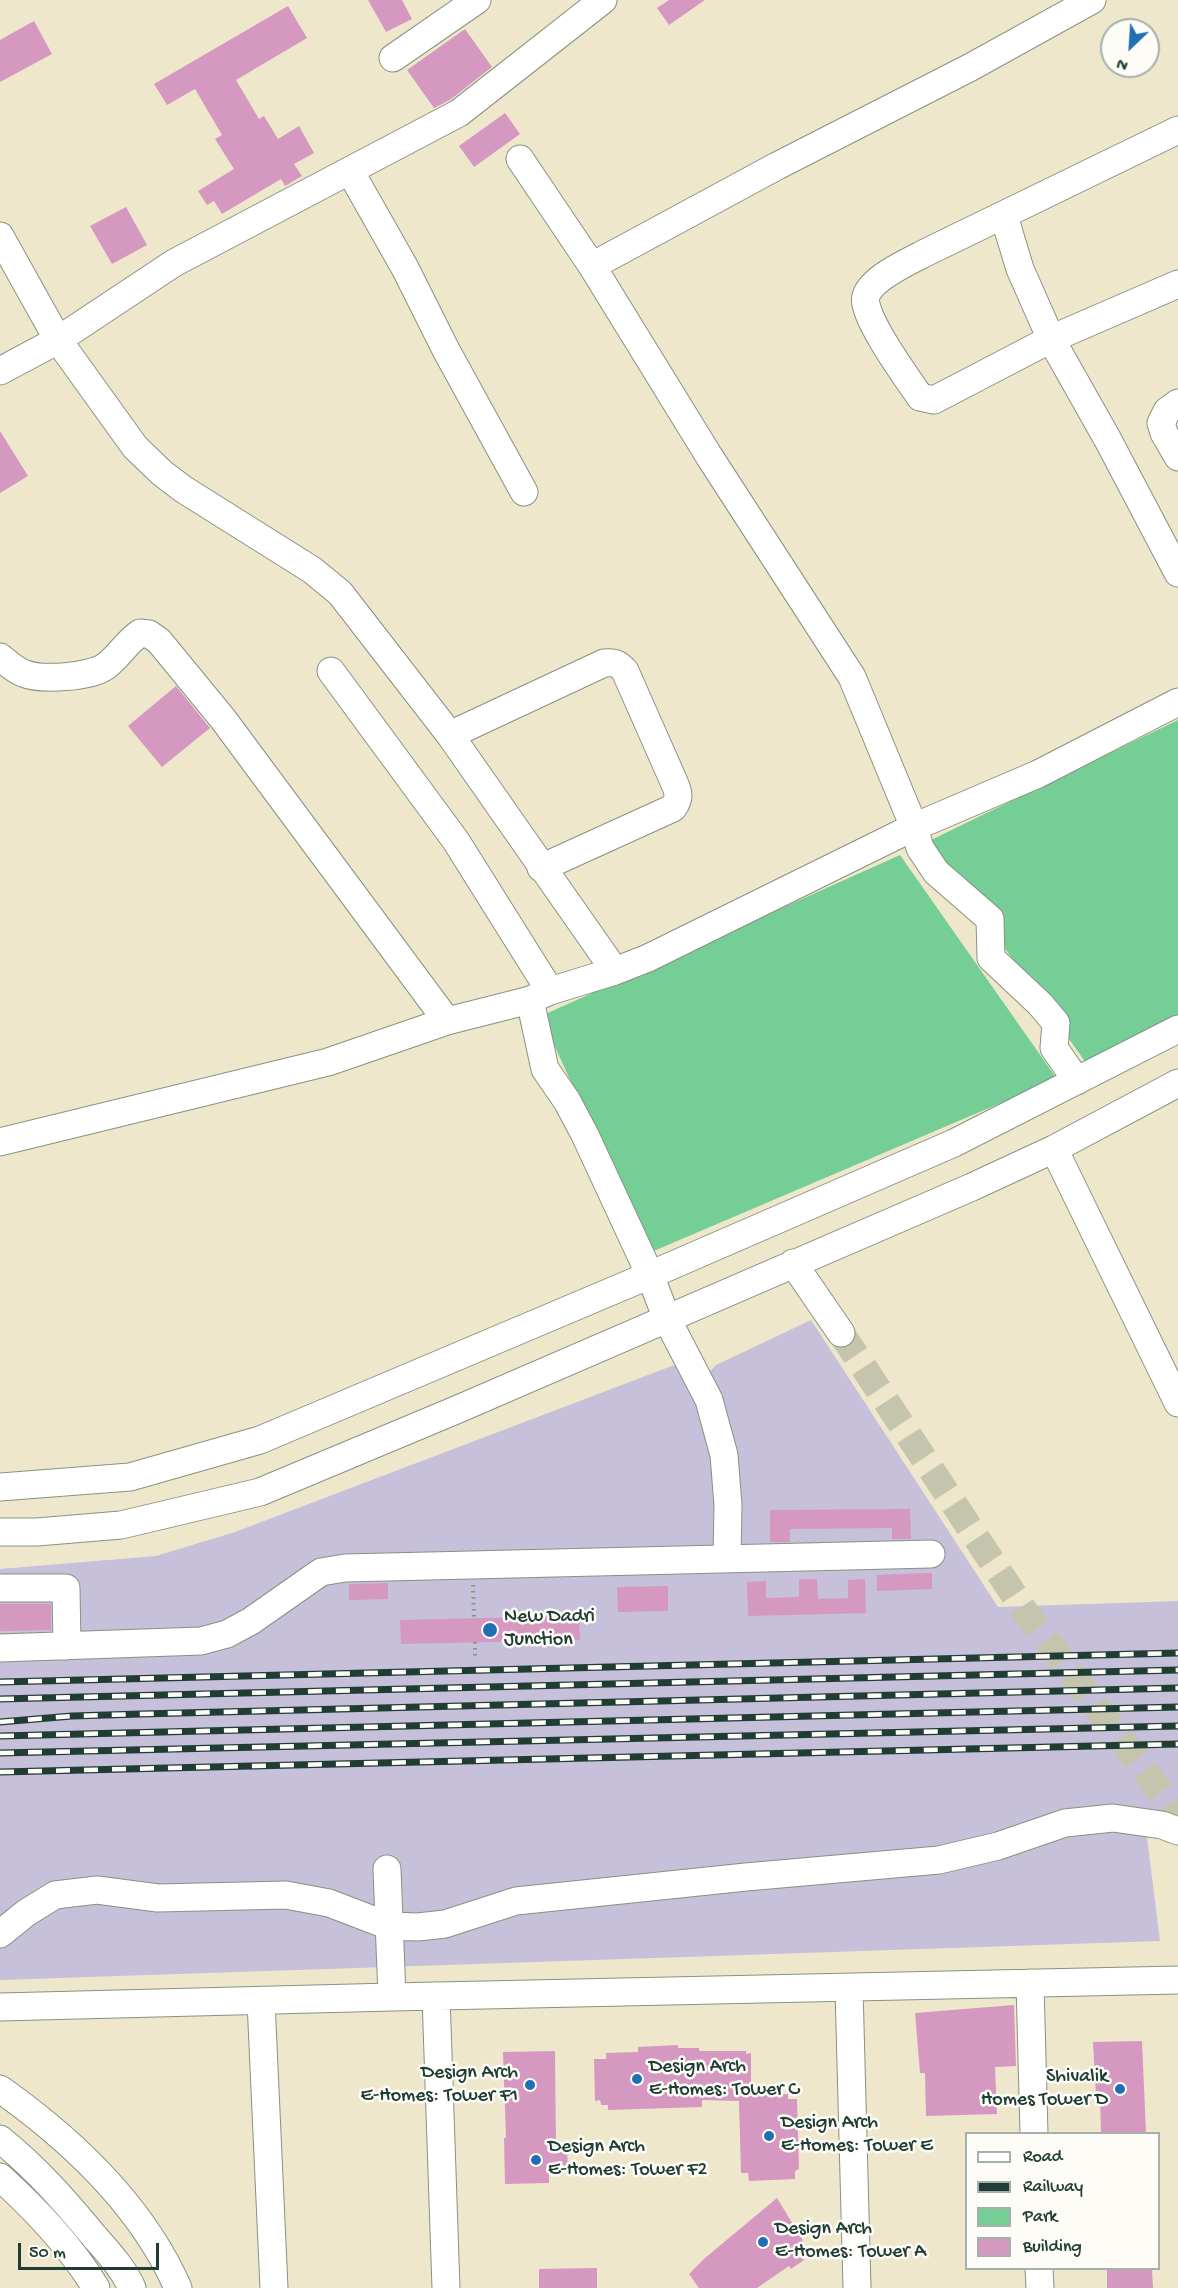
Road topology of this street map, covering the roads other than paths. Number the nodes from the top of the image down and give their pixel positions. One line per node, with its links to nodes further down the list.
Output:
1 (477, 0): 4 (street)
2 (603, 0): 7 (street)
3 (1075, 4): 10 (street)
4 (393, 58)
5 (1178, 130): 8 (street)
6 (520, 159): 10 (street)
7 (350, 171): 13 (street); 17 (street)
8 (1004, 216): 12 (street); 12 (street)
9 (0, 236): 13 (street)
10 (592, 266): 23 (street)
11 (1178, 284): 12 (street)
12 (1051, 339): 18 (street)
13 (58, 340): 14 (street); 22 (street)
14 (0, 371)
15 (1178, 404): 16 (street)
16 (1178, 457)
17 (525, 492)
18 (1178, 573)
19 (0, 657): 27 (street)
20 (331, 671): 26 (street)
21 (1178, 702): 23 (street)
22 (450, 735): 24 (street); 24 (street)
23 (914, 827): 25 (street); 29 (street)
24 (542, 868): 25 (street)
25 (615, 971): 26 (street)
26 (540, 996): 27 (street); 34 (street)
27 (447, 1021): 31 (street)
28 (1178, 1029): 29 (street)
29 (1077, 1081): 34 (street)
30 (1178, 1083): 32 (street)
31 (0, 1142)
32 (1054, 1149): 33 (street); 37 (street)
33 (794, 1263): 35 (street); 36 (street)
34 (650, 1275): 35 (street); 38 (street)
35 (667, 1319): 39 (street); 41 (street)
36 (841, 1334)
37 (1178, 1403)
38 (0, 1487)
39 (0, 1532)
40 (931, 1554): 41 (street)
41 (727, 1559): 43 (street)
42 (0, 1588): 43 (street)
43 (67, 1646): 44 (street)
44 (0, 1648)
45 (1178, 1831): 47 (street)
46 (387, 1869): 47 (street)
47 (389, 1926): 48 (street); 53 (street)
48 (0, 1934)
49 (1178, 1980): 50 (street)
50 (1029, 1983): 51 (street); 57 (street)
51 (849, 1988): 52 (street); 66 (street)
52 (436, 1996): 53 (street); 65 (street)
53 (392, 1997): 54 (street)
54 (261, 2001): 55 (street); 64 (street)
55 (0, 2007)
56 (0, 2089): 63 (street)
57 (1035, 2132)
58 (0, 2139): 62 (street)
59 (0, 2177): 61 (street)
60 (1039, 2270): 67 (street)
61 (96, 2288)
62 (132, 2288)
63 (178, 2288)
64 (274, 2288)
65 (446, 2288)
66 (857, 2288)
67 (1040, 2288)

